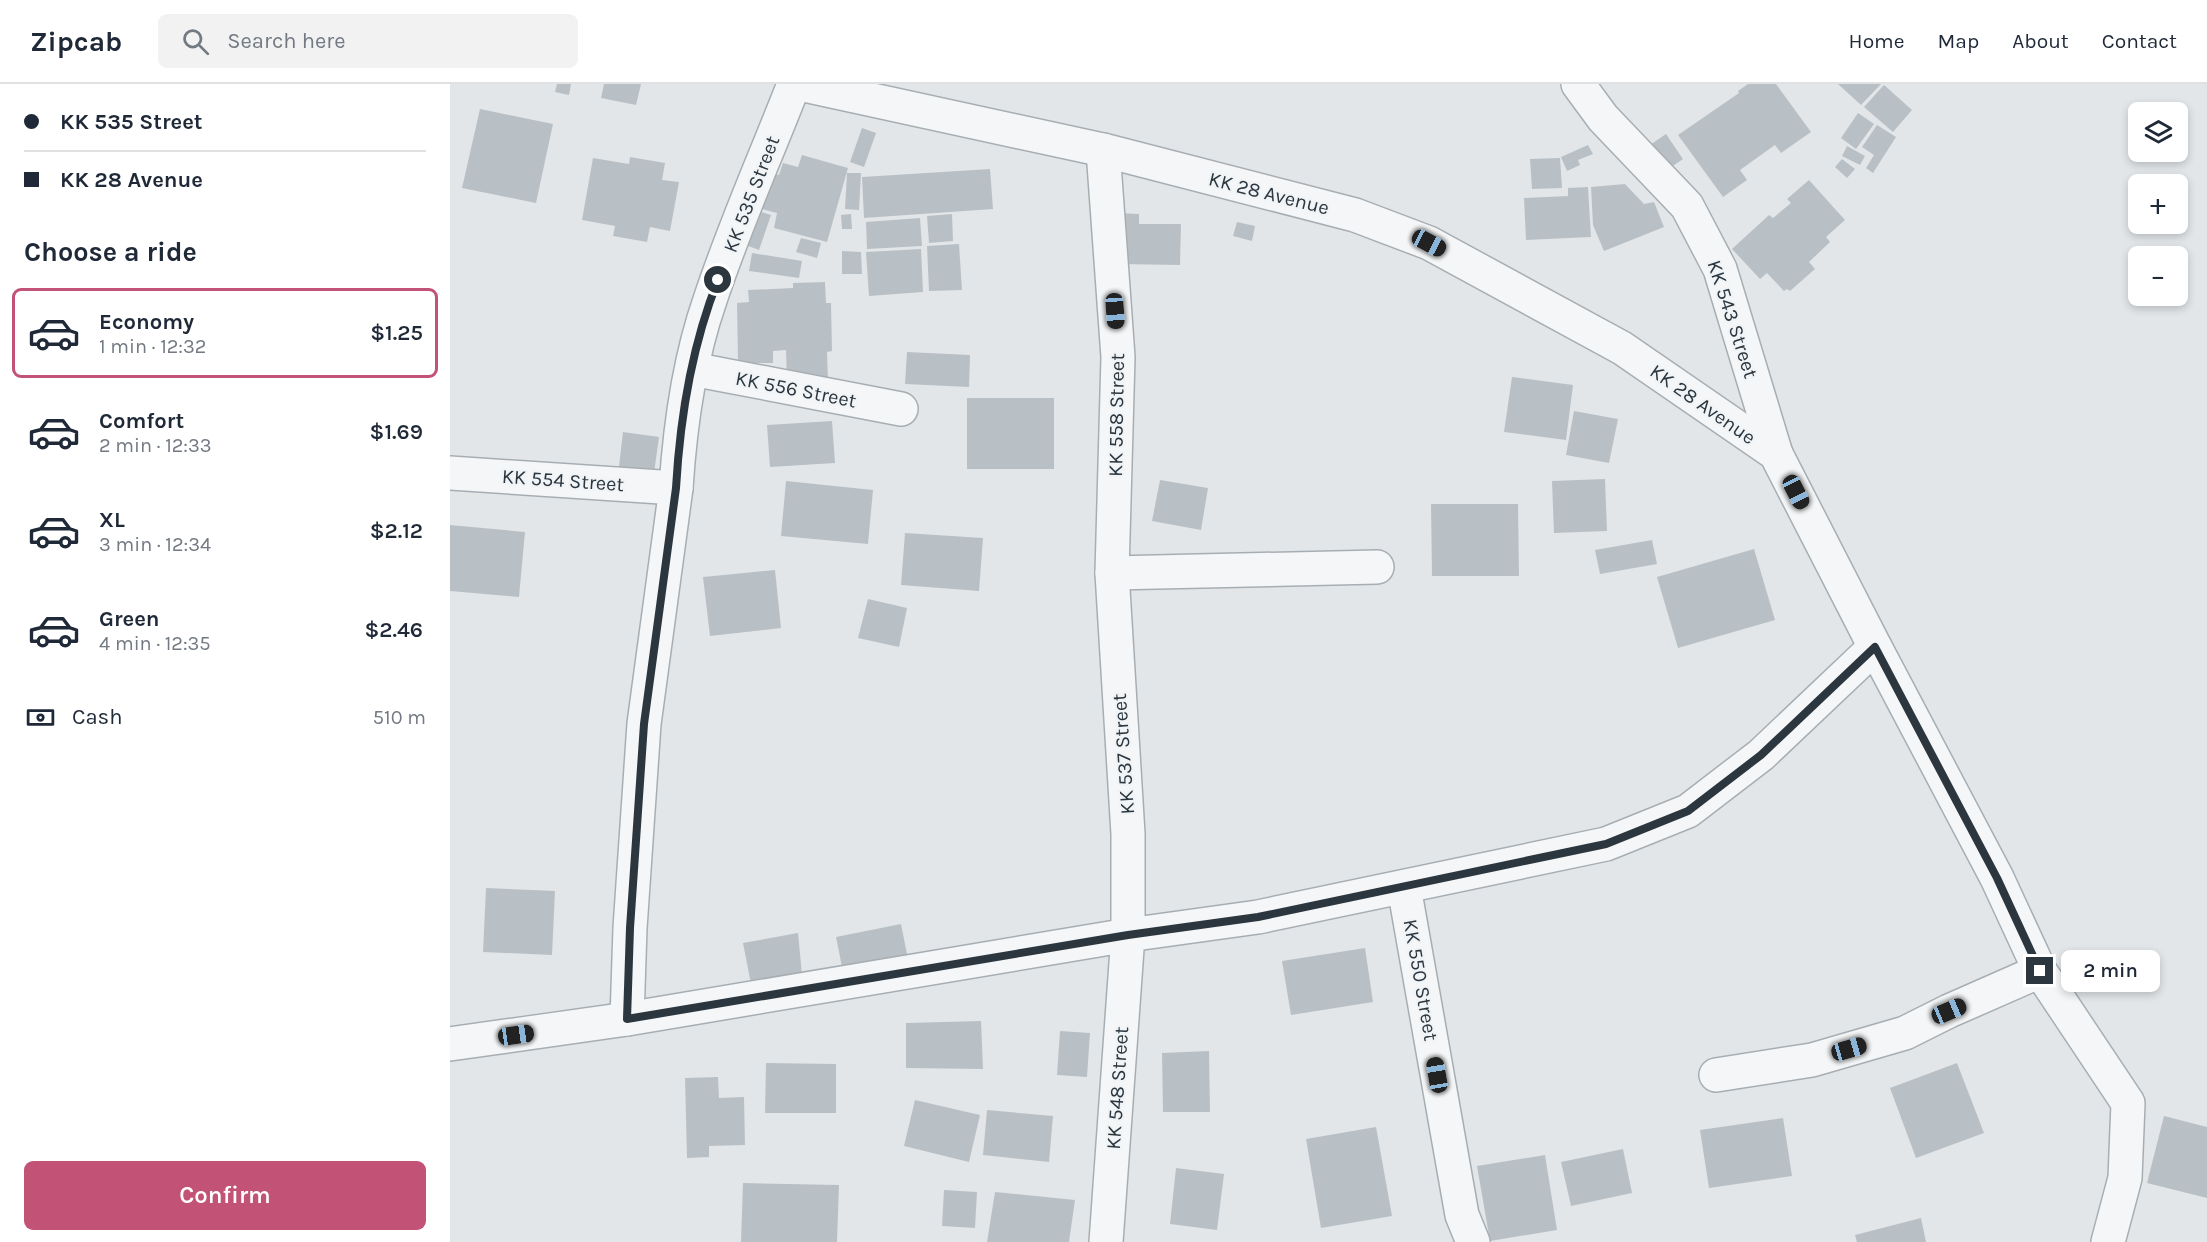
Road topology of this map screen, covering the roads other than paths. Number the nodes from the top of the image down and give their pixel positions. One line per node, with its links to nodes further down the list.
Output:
1 (794, 84): 6 (street, KK 535 Street)
2 (799, 84): 4 (street, KK 28 Avenue)
3 (1578, 84): 8 (street, KK 543 Street)
4 (841, 89): 5 (street, KK 28 Avenue)
5 (1102, 150): 8 (street, KK 28 Avenue); 12 (street, KK 558 Street)
6 (692, 369): 7 (street, KK 556 Street); 10 (street, KK 535 Street)
7 (901, 409)
8 (1776, 454): 13 (street, KK 28 Avenue)
9 (450, 473): 10 (street, KK 554 Street)
10 (676, 488): 17 (street, KK 535 Street)
11 (1377, 567): 12 (street)
12 (1112, 573): 15 (street, KK 537 Street)
13 (1875, 647): 14 (street); 16 (street, KK 28 Avenue)
14 (1404, 887): 15 (street); 20 (street, KK 550 Street)
15 (1128, 935): 17 (street); 21 (street, KK 548 Street)
16 (2040, 971): 19 (street); 22 (street, KK 28 Avenue)
17 (627, 1019): 18 (street)
18 (450, 1044)
19 (1716, 1075)
20 (1468, 1229)
21 (1106, 1242)
22 (2108, 1242)

